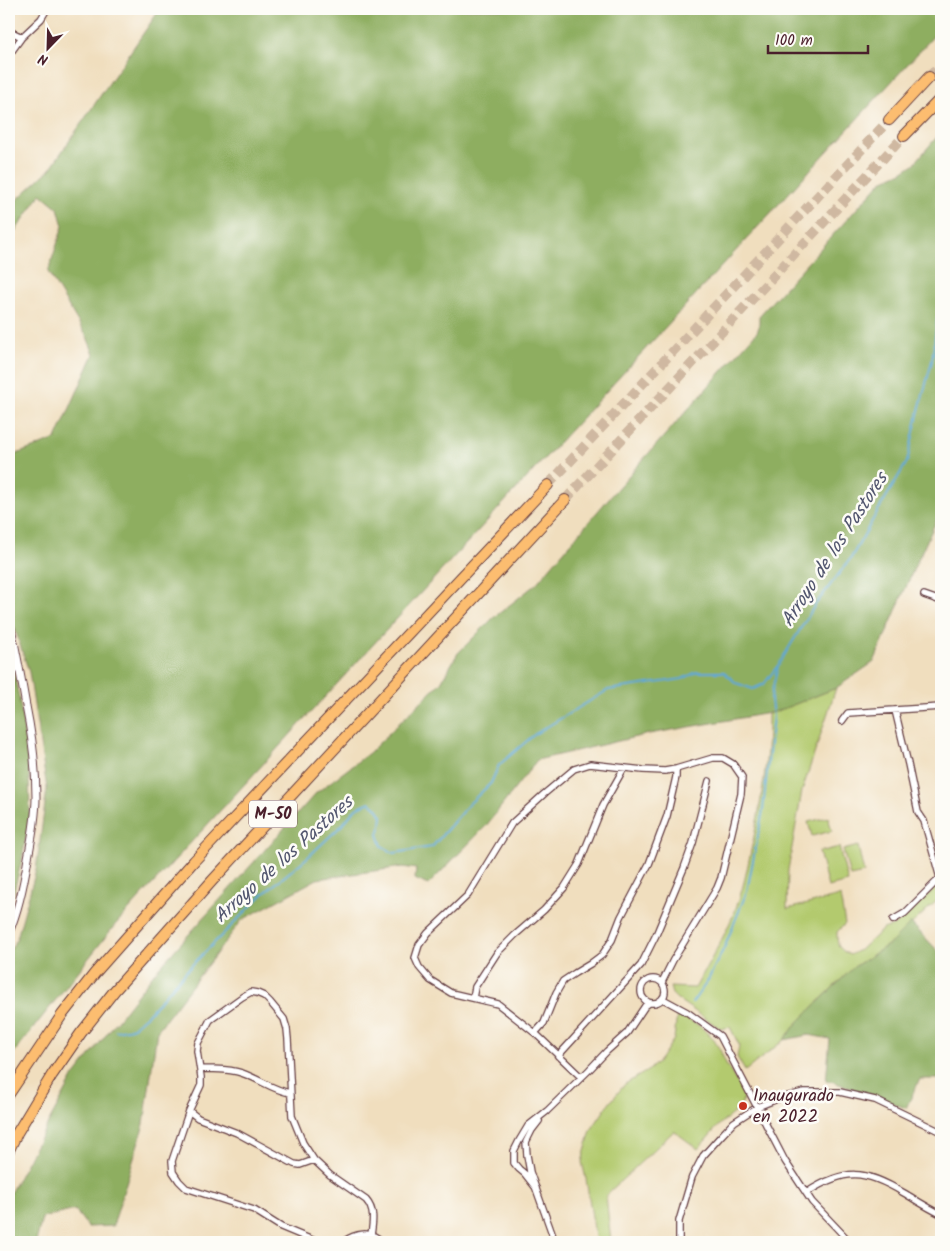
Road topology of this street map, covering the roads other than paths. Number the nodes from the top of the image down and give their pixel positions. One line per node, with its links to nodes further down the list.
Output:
1 (47, 9): 3 (street)
2 (9, 31): 3 (street)
3 (22, 37): 4 (street)
4 (9, 55)
5 (929, 77): 7 (highway)
6 (941, 98): 8 (highway)
7 (889, 120)
8 (904, 136)
9 (548, 485): 32 (highway, M-50)
10 (565, 500): 37 (highway, M-50)
11 (924, 595): 12 (street)
12 (941, 601)
13 (9, 620): 22 (street)
14 (941, 707): 15 (street)
15 (895, 710): 16 (street); 20 (street)
16 (842, 721)
17 (624, 768): 18 (street); 24 (street); 24 (street)
18 (676, 769): 23 (street); 27 (street)
19 (709, 782): 28 (street)
20 (941, 878): 21 (street)
21 (893, 920)
22 (9, 932)
23 (662, 982): 25 (street); 26 (street)
24 (473, 998): 27 (street)
25 (663, 999): 26 (street); 33 (street)
26 (649, 1003): 30 (street)
27 (535, 1033): 28 (street)
28 (558, 1056): 30 (street)
29 (200, 1069): 31 (street); 31 (street); 34 (street)
30 (581, 1077): 35 (street)
31 (290, 1093): 38 (street)
32 (9, 1094)
33 (757, 1107): 36 (street); 40 (street); 47 (street)
34 (189, 1111): 38 (street); 43 (street)
35 (547, 1111): 39 (street); 39 (street)
36 (941, 1132)
37 (9, 1150)
38 (314, 1160): 42 (street)
39 (536, 1188): 46 (street)
40 (806, 1193): 41 (street); 48 (street)
41 (941, 1214)
42 (372, 1235): 44 (street); 45 (street)
43 (317, 1242)
44 (343, 1242)
45 (382, 1242)
46 (555, 1242)
47 (679, 1242)
48 (850, 1242)

